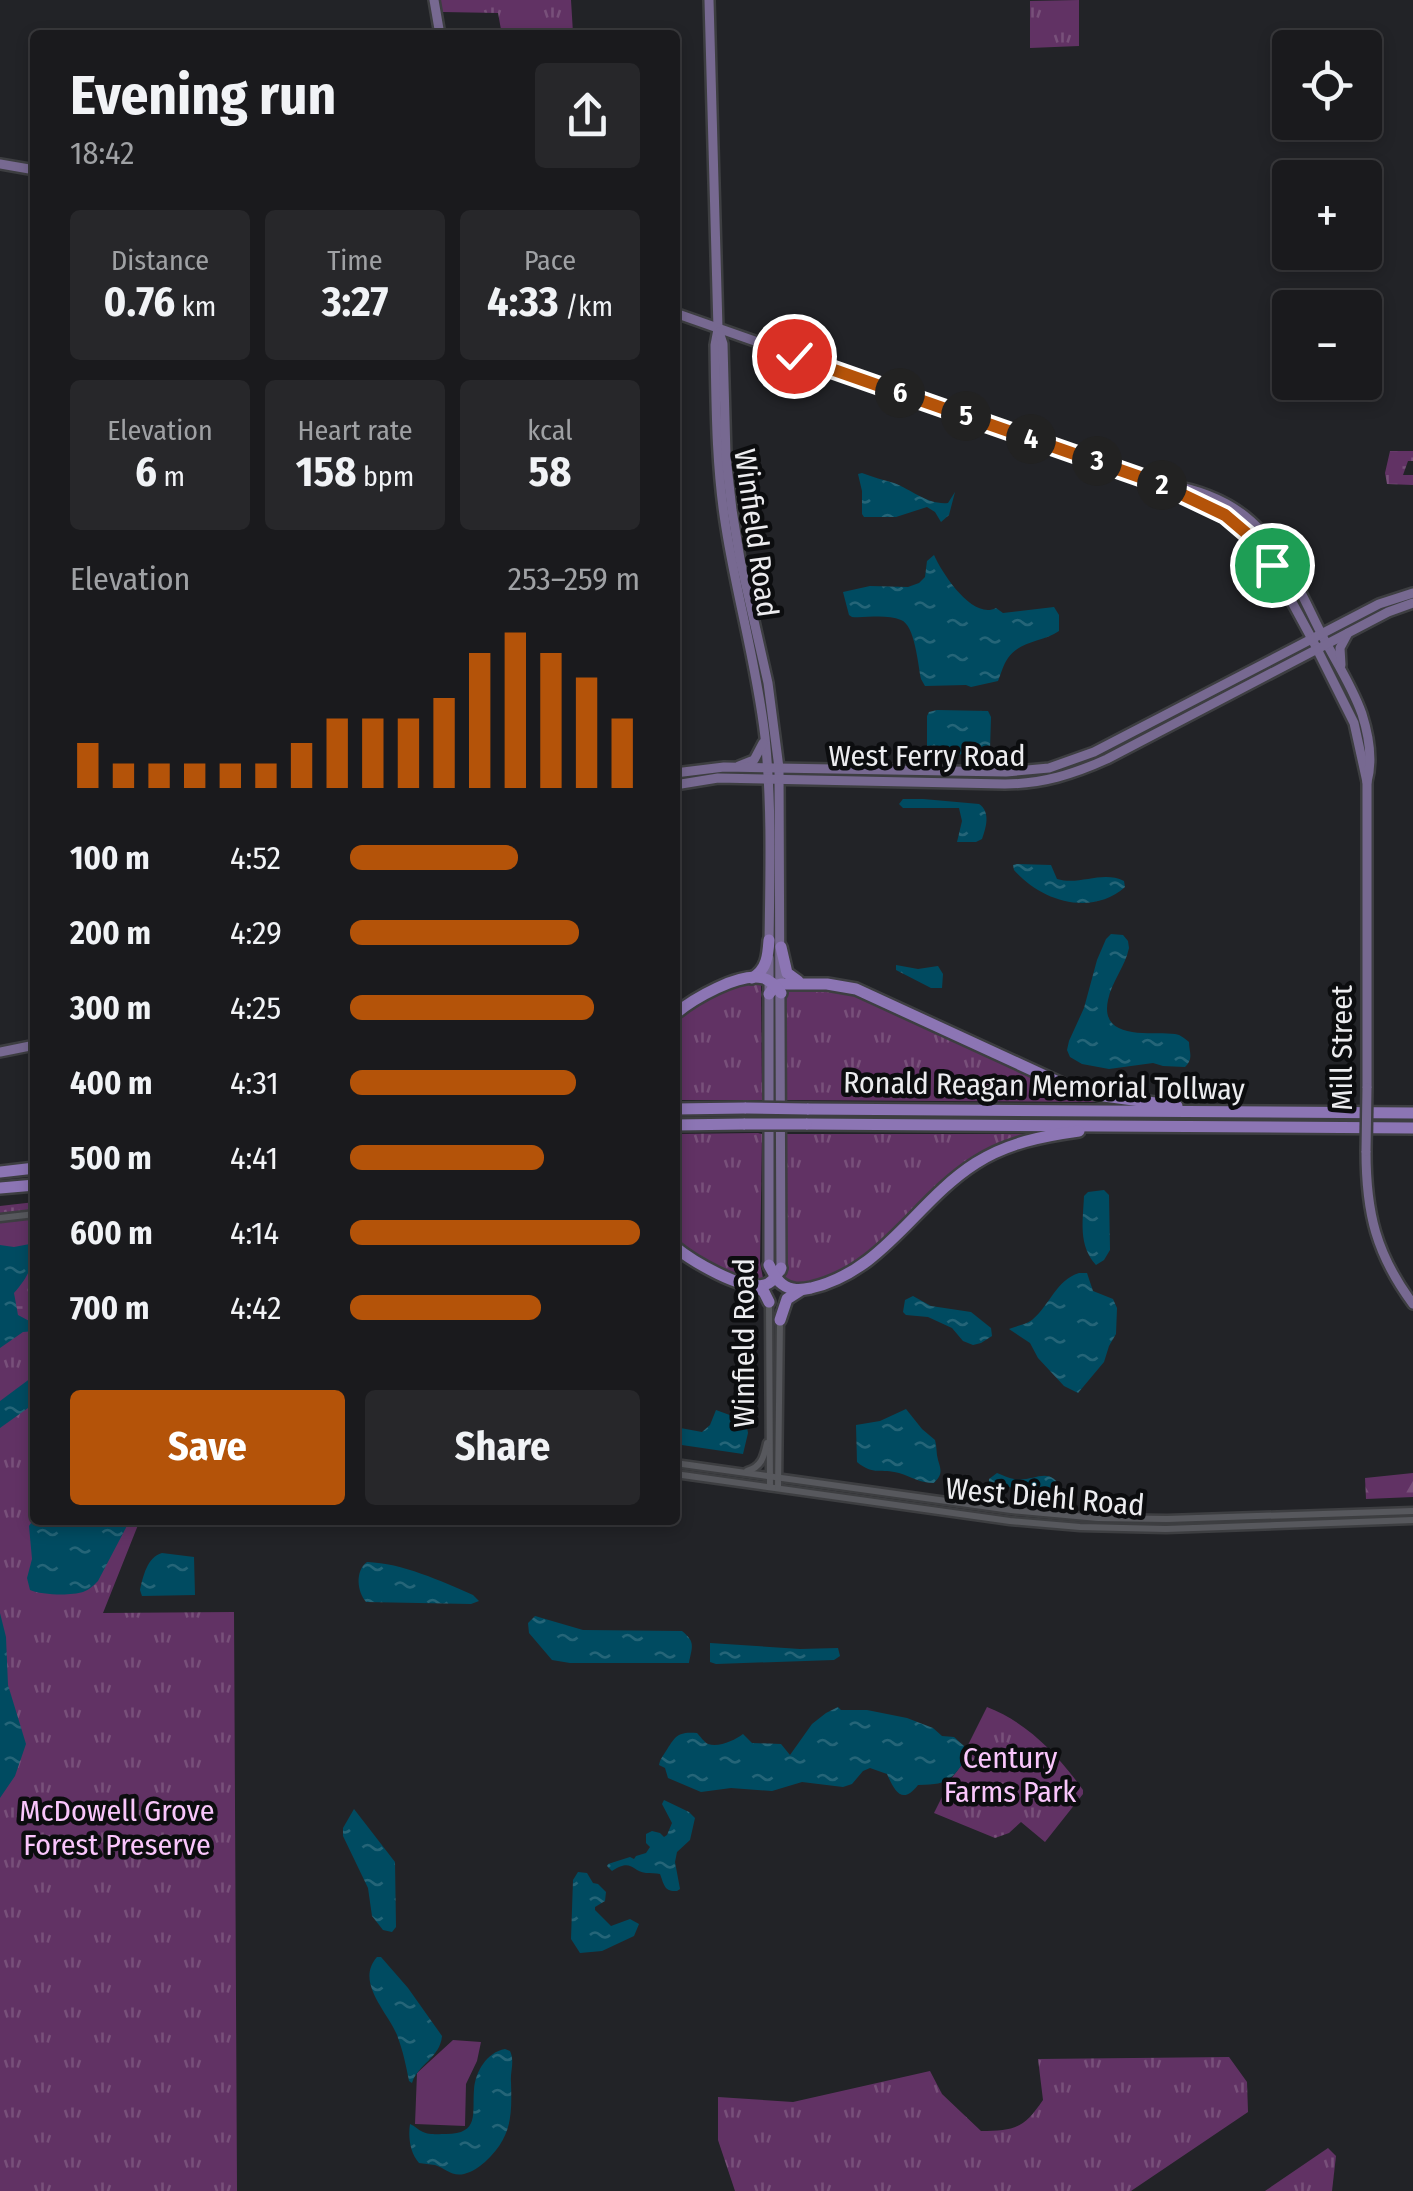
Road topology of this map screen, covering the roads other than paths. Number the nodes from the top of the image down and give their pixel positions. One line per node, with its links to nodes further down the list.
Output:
1 (434, 0): 3 (main road)
2 (709, 0): 7 (main road)
3 (439, 30)
4 (0, 164): 5 (main road)
5 (30, 169)
6 (680, 315): 7 (main road)
7 (718, 329): 8 (main road); 9 (main road, Winfield Road); 23 (main road, Winfield Road)
8 (743, 338): 9 (main road); 10 (main road)
9 (724, 360): 24 (main road, Winfield Road)
10 (1160, 484): 11 (main road); 12 (main road)
11 (1225, 515): 12 (main road); 15 (main road)
12 (1275, 547): 16 (main road)
13 (1413, 593): 17 (main road)
14 (1413, 603): 18 (main road)
15 (1295, 608): 19 (main road); 20 (main road)
16 (1313, 617): 17 (main road); 19 (main road)
17 (1349, 620): 19 (main road)
18 (1348, 633): 19 (main road); 22 (main road)
19 (1319, 642): 20 (main road, West Ferry Road); 21 (main road, Mill Street); 22 (main road, Mill Street)
20 (1288, 658): 21 (main road); 26 (main road, West Ferry Road); 30 (main road, West Ferry Road)
21 (1328, 671): 31 (main road, Mill Street)
22 (1342, 672): 31 (main road, Mill Street)
23 (764, 736): 25 (main road); 28 (main road, Winfield Road)
24 (776, 738): 26 (main road); 28 (main road, Winfield Road)
25 (737, 767): 27 (main road, West Ferry Road); 28 (main road, West Ferry Road)
26 (802, 768): 28 (main road, West Ferry Road)
27 (680, 772)
28 (774, 774): 29 (main road, West Ferry Road); 30 (main road, West Ferry Road); 33 (main road, Winfield Road); 34 (main road, Winfield Road)
29 (718, 778): 32 (main road, West Ferry Road); 33 (main road)
30 (810, 780): 34 (main road)
31 (1367, 782): 59 (main road, Mill Street, bridge)
32 (680, 783)
33 (770, 804): 35 (main road, Winfield Road)
34 (781, 822): 35 (main road, Winfield Road)
35 (775, 944): 36 (highway); 37 (highway); 38 (main road, Winfield Road)
36 (752, 978): 38 (highway); 39 (highway)
37 (812, 984): 38 (highway); 43 (highway)
38 (775, 987): 55 (main road, Winfield Road)
39 (680, 1011)
40 (30, 1046): 41 (main road)
41 (0, 1052)
42 (680, 1109): 43 (highway, Ronald Reagan Memorial Tollway, bridge)
43 (1231, 1113): 44 (highway, Ronald Reagan Memorial Tollway)
44 (1413, 1113)
45 (680, 1125): 46 (highway, Ronald Reagan Memorial Tollway, bridge)
46 (1123, 1126): 47 (highway, Ronald Reagan Memorial Tollway); 57 (highway)
47 (1413, 1128)
48 (30, 1169): 49 (highway)
49 (0, 1172)
50 (30, 1185): 51 (highway)
51 (0, 1188)
52 (30, 1215): 53 (street)
53 (0, 1218)
54 (680, 1251): 56 (highway)
55 (775, 1275): 56 (highway); 57 (highway); 58 (street, Winfield Road); 60 (street, Winfield Road)
56 (754, 1285): 58 (highway)
57 (801, 1290): 60 (highway)
58 (769, 1302): 61 (street, Winfield Road)
59 (1413, 1304)
60 (780, 1320): 62 (street, Winfield Road)
61 (769, 1432): 64 (street); 66 (street, Winfield Road)
62 (779, 1463): 66 (street, Winfield Road); 67 (street)
63 (680, 1465): 64 (street, West Diehl Road)
64 (740, 1472): 66 (street, West Diehl Road)
65 (680, 1475): 68 (street, West Diehl Road)
66 (774, 1477): 67 (street, West Diehl Road); 68 (street, Winfield Road)
67 (801, 1481): 69 (street, West Diehl Road)
68 (774, 1487): 70 (street, West Diehl Road)
69 (1413, 1511)
70 (1413, 1520)

